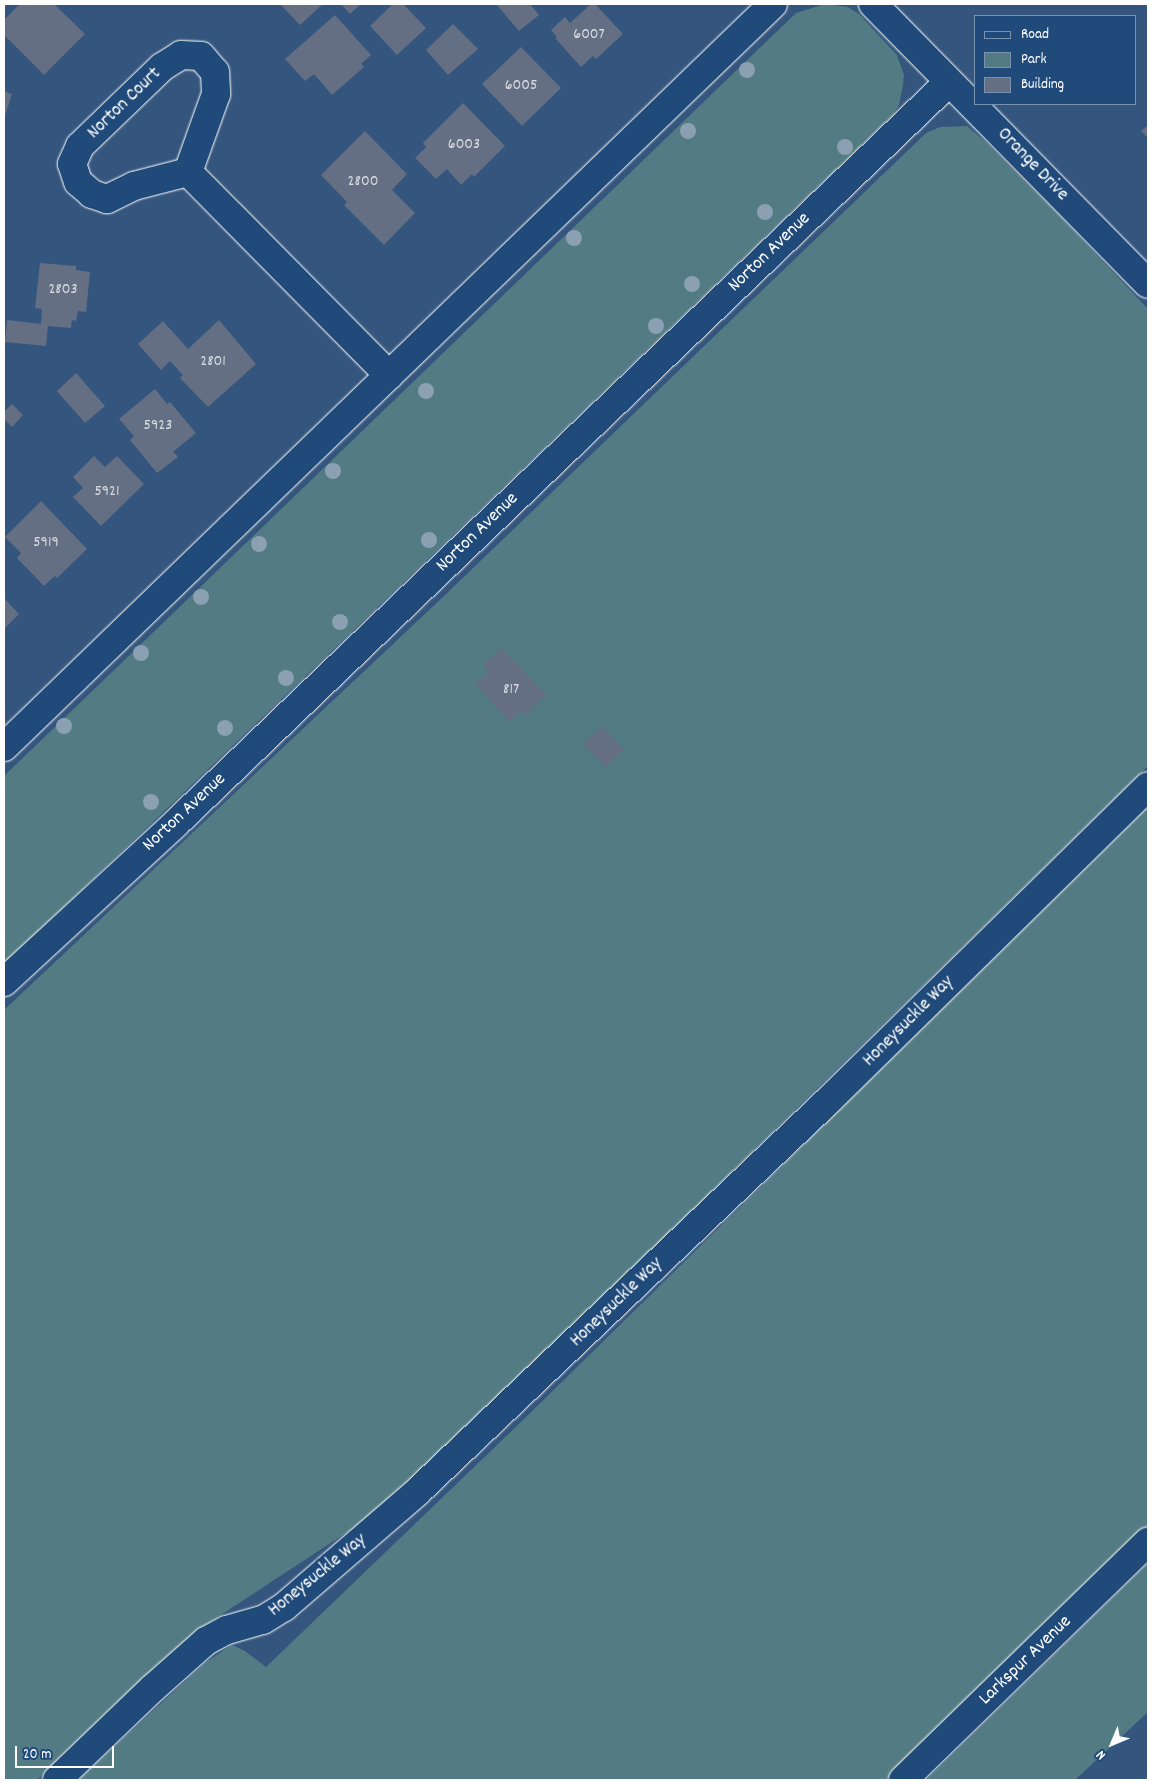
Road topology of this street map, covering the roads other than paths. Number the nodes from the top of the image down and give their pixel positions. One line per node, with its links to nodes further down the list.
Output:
1 (773, 4): 6 (street)
2 (874, 4): 3 (street, Orange Drive)
3 (949, 82): 5 (street, Orange Drive); 9 (street, Norton Avenue)
4 (188, 172): 4 (street, Norton Court); 6 (street)
5 (1148, 284)
6 (389, 374): 7 (street)
7 (4, 747)
8 (1148, 786): 11 (street, Honeysuckle Way)
9 (4, 982)
10 (1148, 1542): 12 (street, Larkspur Avenue)
11 (56, 1780)
12 (903, 1780)

